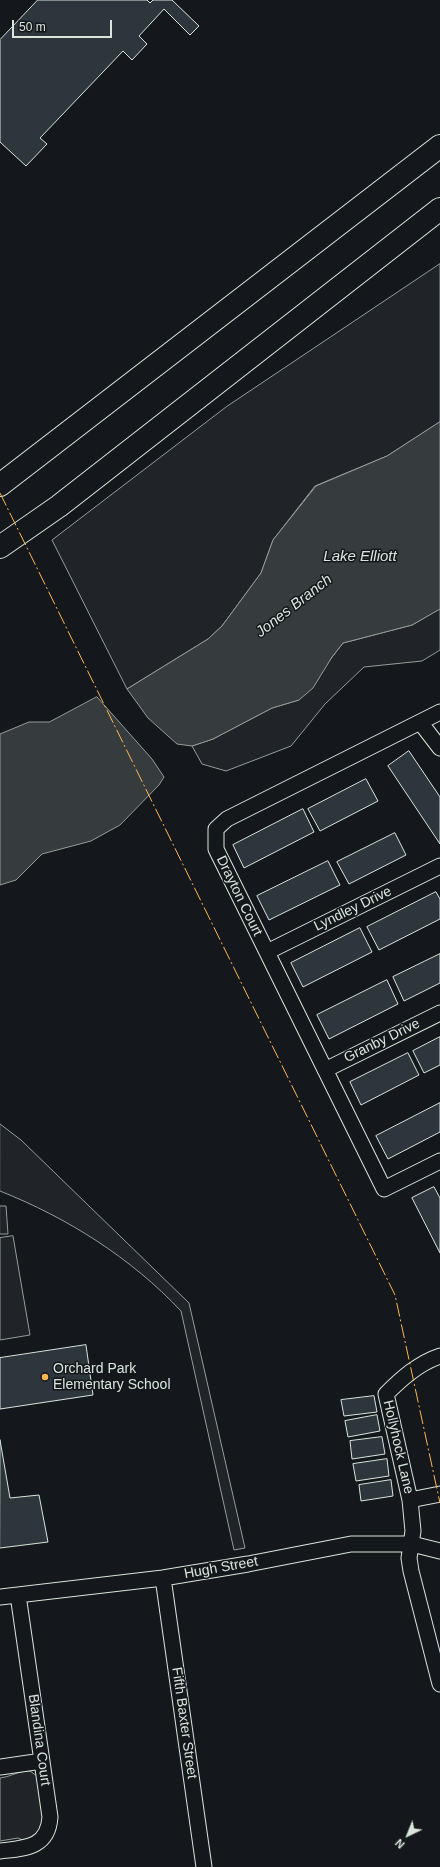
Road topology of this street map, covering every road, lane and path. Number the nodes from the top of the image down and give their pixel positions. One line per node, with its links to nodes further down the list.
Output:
1 (440, 146): 3 (highway)
2 (440, 209): 4 (highway)
3 (0, 485)
4 (0, 547)
5 (440, 712): 6 (street, Drayton Court)
6 (420, 722): 7 (street); 9 (street, Drayton Court)
7 (440, 748)
8 (440, 866): 9 (street, Lyndley Drive)
9 (267, 952): 11 (street, Drayton Court)
10 (440, 1013): 11 (street, Granby Drive)
11 (325, 1070): 12 (street, Drayton Court)
12 (440, 1161)
13 (440, 1356): 15 (street, Hollyhock Lane)
14 (440, 1494): 15 (street)
15 (410, 1500): 16 (street, Hollyhock Lane)
16 (412, 1544): 17 (street, Hugh Street); 18 (street, Hugh Street); 21 (street, Hollyhock Lane)
17 (440, 1551)
18 (163, 1578): 19 (street, Hugh Street); 25 (street, Fifth Baxter Street)
19 (18, 1595): 20 (street, Hugh Street); 22 (street, Blandina Court)
20 (0, 1597)
21 (440, 1684)
22 (42, 1761): 23 (street); 24 (street, Blandina Court)
23 (0, 1767)
24 (0, 1851)
25 (204, 1867)

